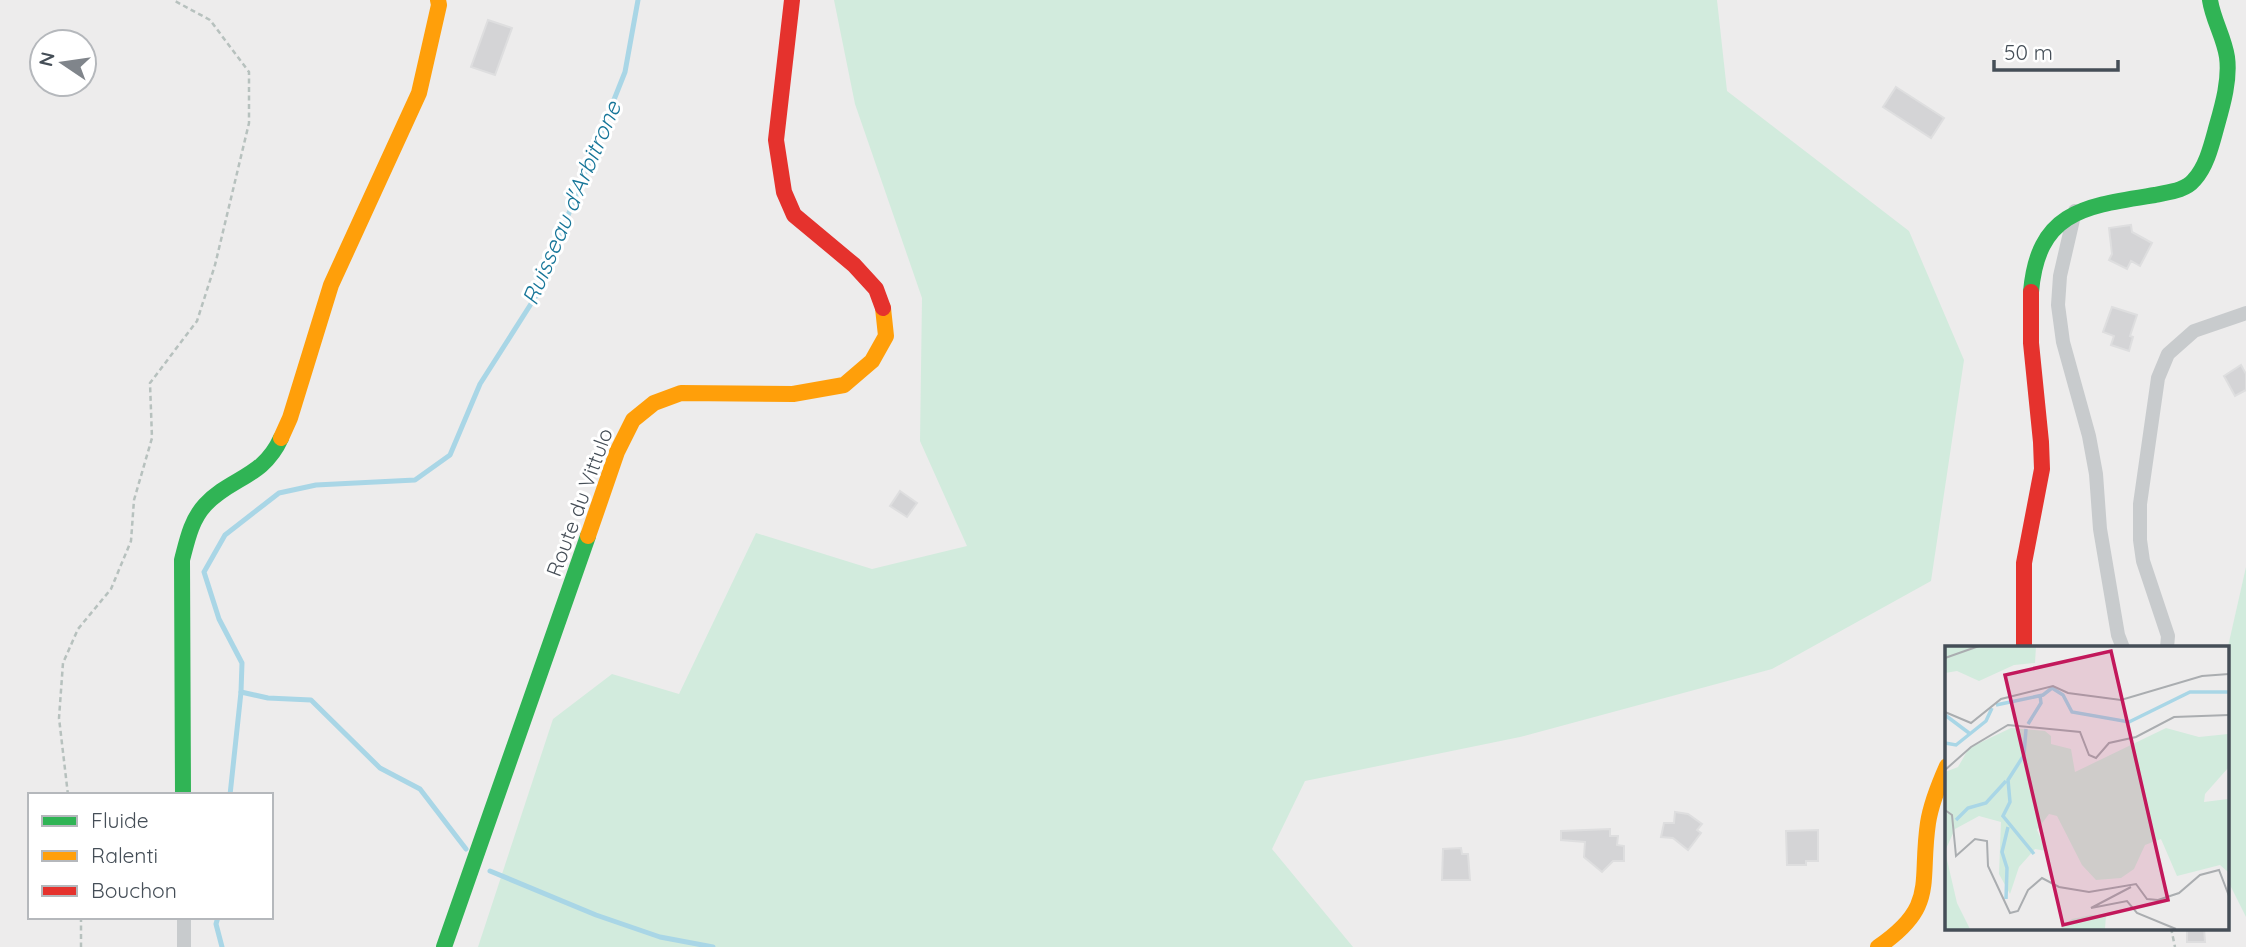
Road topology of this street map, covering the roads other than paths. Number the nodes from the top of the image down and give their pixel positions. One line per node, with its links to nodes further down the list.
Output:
1 (438, 0): 10 (street)
2 (792, 0): 13 (street, Route du Vittulo)
3 (2210, 0): 4 (street)
4 (2075, 211): 6 (street); 7 (street)
5 (2246, 313): 8 (street)
6 (2024, 646)
7 (2122, 646)
8 (2166, 646)
9 (1945, 770): 14 (street)
10 (183, 793)
11 (184, 919): 12 (street)
12 (184, 947)
13 (444, 947)
14 (1878, 947)

